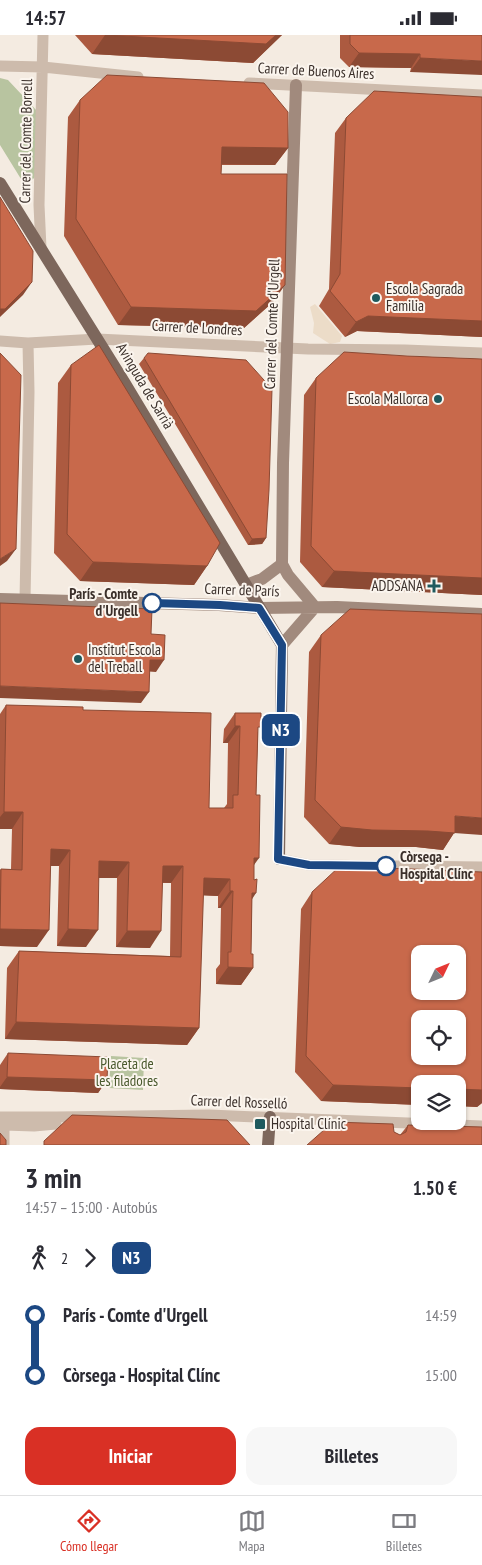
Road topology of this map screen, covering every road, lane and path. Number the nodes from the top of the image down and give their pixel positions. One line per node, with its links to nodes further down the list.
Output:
1 (43, 35): 3 (street, Carrer del Comte Borrell)
2 (0, 66): 3 (street)
3 (43, 67): 4 (street); 9 (street, Carrer del Comte Borrell)
4 (147, 78)
5 (234, 83): 6 (street, Carrer de Buenos Aires)
6 (296, 85): 7 (street, Carrer de Buenos Aires); 13 (main road, Carrer del Comte d'Urgell)
7 (482, 95)
8 (0, 183): 9 (main road, Avinguda de Sarrià)
9 (41, 248): 10 (main road, Avinguda de Sarrià)
10 (97, 339): 12 (street, Carrer de Londres); 13 (street, Carrer de Londres); 16 (main road, Avinguda de Sarrià)
11 (0, 341): 12 (street, Carrer de Londres)
12 (28, 343): 18 (street)
13 (288, 347): 14 (street, Carrer de Londres); 15 (main road, Carrer del Comte d'Urgell)
14 (482, 353)
15 (282, 564): 16 (main road); 19 (main road)
16 (246, 585): 20 (main road, Avinguda de Sarrià)
17 (0, 599): 18 (main road, Carrer de París)
18 (25, 600): 20 (main road, Carrer de París)
19 (315, 607): 20 (main road, Carrer de París); 21 (main road, Carrer de París); 22 (main road)
20 (259, 608): 22 (main road)
21 (482, 614)
22 (282, 645): 23 (main road)
23 (278, 859): 24 (street)
24 (482, 867)
25 (270, 1117): 26 (street, Carrer del Rosselló); 28 (street, Carrer del Rosselló); 30 (main road)
26 (1, 1122): 27 (street); 29 (street)
27 (56, 1124)
28 (479, 1125)
29 (4, 1145)
30 (268, 1145)

